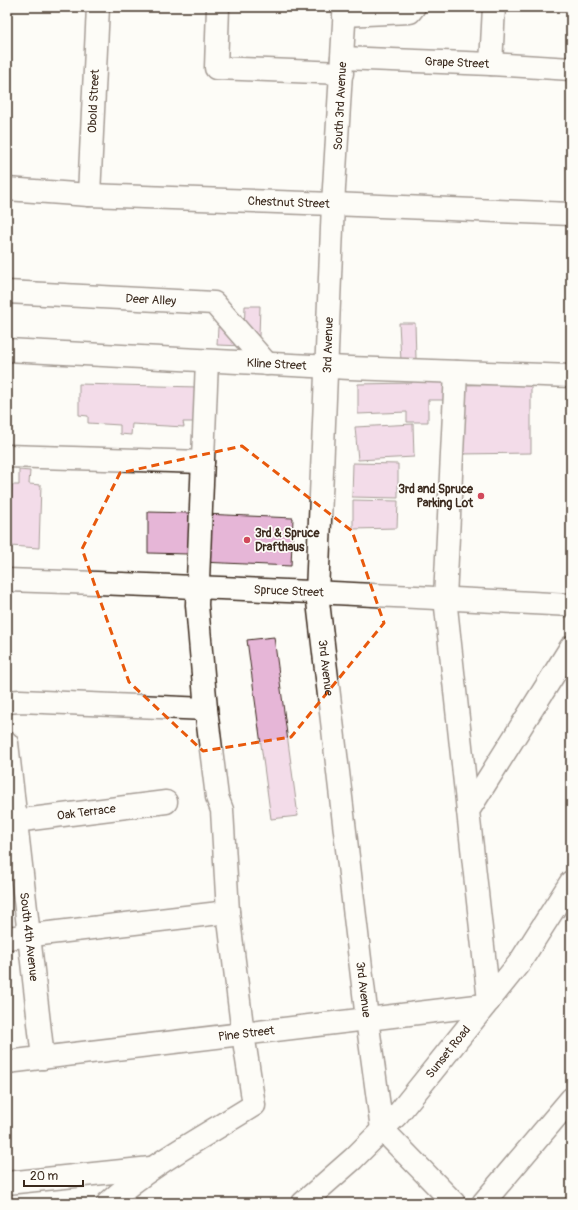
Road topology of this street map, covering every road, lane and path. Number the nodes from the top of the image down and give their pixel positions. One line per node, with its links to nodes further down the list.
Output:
1 (98, 7): 10 (street, Obold Street)
2 (218, 7): 7 (street, Grape Street)
3 (414, 7): 5 (street)
4 (494, 7): 6 (street)
5 (345, 11): 7 (street, South 3rd Avenue)
6 (491, 64): 7 (street, Grape Street); 8 (street, Grape Street)
7 (342, 66): 11 (street, South 3rd Avenue)
8 (571, 69)
9 (7, 189): 10 (street, Chestnut Street)
10 (89, 195): 11 (street, Chestnut Street)
11 (333, 204): 12 (street, Chestnut Street); 17 (street, 3rd Avenue)
12 (571, 214)
13 (7, 292): 16 (street, Deer Alley)
14 (7, 350): 15 (street, Kline Street)
15 (207, 361): 16 (street, Kline Street); 21 (street)
16 (266, 364): 17 (street, Kline Street)
17 (327, 366): 18 (street, Kline Street); 24 (street, 3rd Avenue)
18 (456, 372): 19 (street, Kline Street); 25 (street)
19 (571, 376)
20 (7, 456): 21 (street)
21 (203, 462): 23 (street)
22 (7, 580): 23 (street, Spruce Street)
23 (198, 586): 24 (street, Spruce Street); 29 (street)
24 (317, 593): 25 (street, Spruce Street); 39 (street, 3rd Avenue)
25 (445, 598): 26 (street, Spruce Street); 32 (street)
26 (571, 605)
27 (571, 647): 32 (street)
28 (7, 702): 29 (street)
29 (206, 709): 35 (street)
30 (7, 744): 33 (street, South 4th Avenue)
31 (166, 802): 33 (street, Oak Terrace)
32 (468, 811): 38 (street)
33 (12, 821): 36 (street, South 4th Avenue)
34 (571, 882): 38 (street, Sunset Road)
35 (228, 912): 36 (street); 40 (street)
36 (29, 935): 37 (street); 41 (street, South 4th Avenue)
37 (7, 938)
38 (487, 1003): 39 (street, Pine Street); 44 (street, Sunset Road)
39 (367, 1020): 40 (street, Pine Street); 44 (street, 3rd Avenue)
40 (243, 1034): 41 (street, Pine Street); 45 (street)
41 (43, 1058): 42 (street, Pine Street)
42 (7, 1062)
43 (571, 1099): 50 (street)
44 (382, 1129): 48 (street, Sunset Road); 49 (street)
45 (153, 1167): 46 (street); 47 (street)
46 (7, 1183)
47 (108, 1203)
48 (303, 1203)
49 (454, 1203)
50 (483, 1203)

